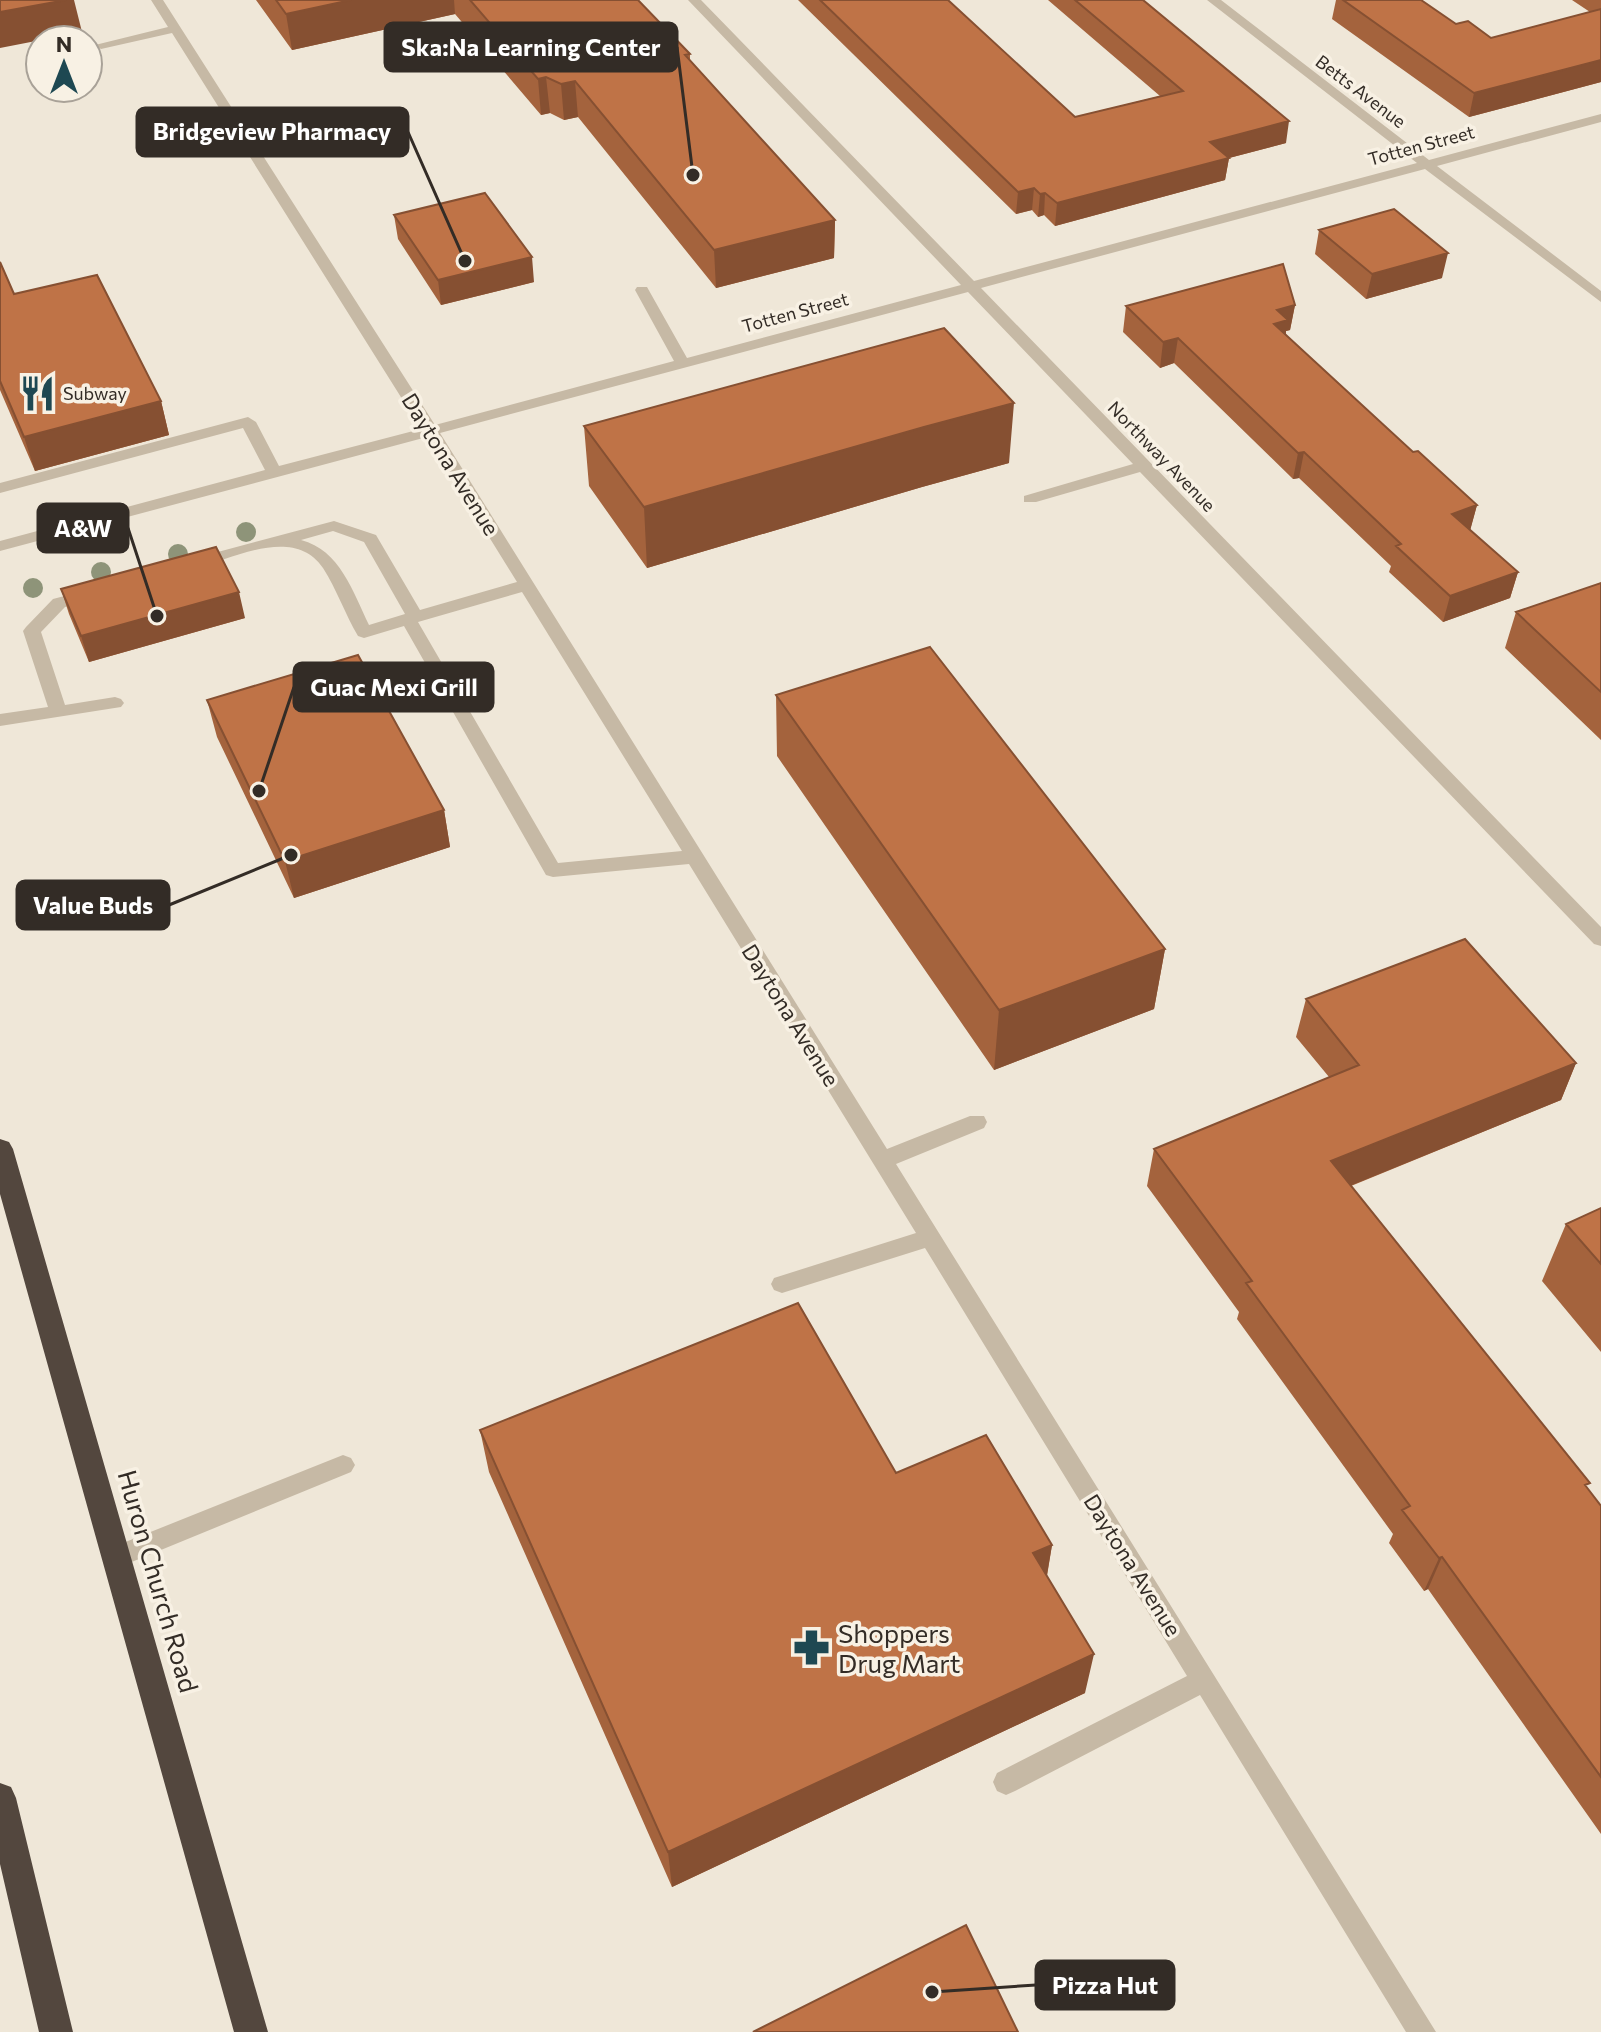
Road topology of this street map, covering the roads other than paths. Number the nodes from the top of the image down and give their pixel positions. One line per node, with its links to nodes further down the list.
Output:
1 (157, 0): 4 (street, Daytona Avenue)
2 (694, 0): 10 (street, Northway Avenue)
3 (1213, 0): 9 (street, Betts Avenue)
4 (174, 29): 5 (street); 8 (street, Daytona Avenue)
5 (104, 44)
6 (1601, 118): 9 (street, Totten Street)
7 (352, 120): 8 (street)
8 (239, 131): 14 (street, Daytona Avenue)
9 (1428, 164): 10 (street, Totten Street); 12 (street, Betts Avenue)
10 (969, 286): 13 (street, Totten Street); 15 (street, Northway Avenue)
11 (642, 290): 13 (street)
12 (1601, 298)
13 (682, 363): 14 (street, Totten Street)
14 (430, 430): 16 (street, Totten Street); 22 (street, Daytona Avenue)
15 (1143, 466): 18 (street); 29 (street, Northway Avenue)
16 (274, 472): 17 (street); 20 (street, Totten Street)
17 (0, 488)
18 (1030, 499)
19 (268, 543): 21 (street); 24 (street); 24 (street)
20 (0, 546)
21 (178, 569)
22 (526, 585): 24 (street); 28 (street, Daytona Avenue)
23 (104, 590): 26 (street)
24 (412, 618): 28 (street)
25 (115, 703): 26 (street)
26 (58, 711): 27 (street)
27 (0, 720)
28 (694, 857): 32 (street, Daytona Avenue)
29 (1601, 939)
30 (977, 1122): 32 (street)
31 (0, 1149): 36 (highway, Huron Church Road)
32 (881, 1161): 33 (street, Daytona Avenue)
33 (929, 1238): 34 (street); 37 (street, Daytona Avenue)
34 (782, 1284)
35 (343, 1465): 36 (street)
36 (117, 1557): 41 (highway, Huron Church Road)
37 (1204, 1680): 38 (street); 42 (street, Daytona Avenue)
38 (1006, 1782)
39 (0, 1798): 40 (highway)
40 (56, 2032)
41 (251, 2032)
42 (1422, 2032)

